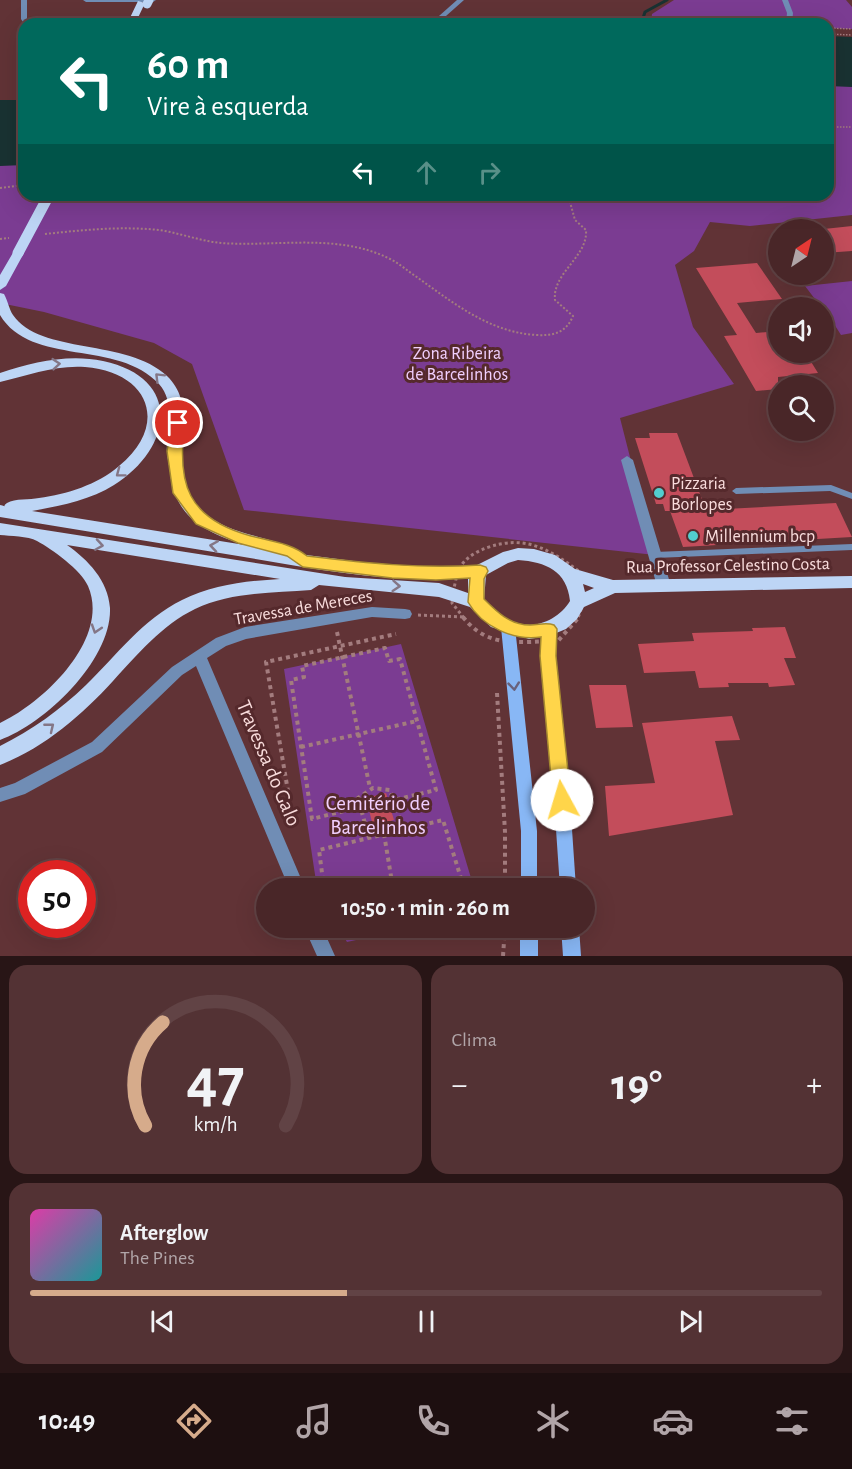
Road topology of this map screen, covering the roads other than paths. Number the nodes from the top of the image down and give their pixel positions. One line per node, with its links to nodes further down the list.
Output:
1 (24, 0): 6 (street)
2 (86, 0): 5 (street)
3 (461, 0): 9 (street)
4 (785, 0): 10 (street)
5 (147, 1): 7 (main road); 8 (main road)
6 (24, 18)
7 (135, 18)
8 (140, 18)
9 (440, 18)
10 (790, 18)
11 (36, 201): 13 (main road)
12 (45, 201): 13 (main road, bridge)
13 (13, 252): 14 (main road); 15 (main road)
14 (0, 267)
15 (0, 286)
16 (0, 297): 26 (main road, one-way to 16)
17 (0, 378): 21 (main road, one-way to 21)
18 (627, 460): 25 (street)
19 (736, 492): 20 (lane)
20 (852, 496)
21 (0, 509): 26 (main road, one-way to 21)
22 (0, 529): 23 (main road)
23 (39, 536): 30 (main road, one-way to 30); 39 (main road, one-way to 39)
24 (852, 547): 25 (lane, Rua Professor Celestino Costa)
25 (655, 555): 31 (street)
26 (303, 561): 27 (main road)
27 (480, 571): 28 (main road); 34 (main road)
28 (576, 576): 32 (main road, Rua Professor Celestino Costa); 33 (main road)
29 (852, 582): 31 (main road, Rua Professor Celestino Costa)
30 (345, 583): 34 (main road, one-way to 34); 40 (main road, one-way to 30)
31 (664, 586): 32 (main road, Rua Professor Celestino Costa)
32 (613, 587): 33 (main road)
33 (581, 601): 37 (main road)
34 (476, 602): 36 (main road)
35 (405, 614): 38 (street, Travessa de Mereces)
36 (508, 627): 37 (main road); 43 (main road, one-way to 43)
37 (553, 635): 44 (main road)
38 (199, 655): 41 (street, Travessa de Mereces); 42 (street, Travessa do Galo)
39 (0, 732)
40 (0, 756)
41 (0, 795)
42 (293, 878)
43 (529, 878)
44 (567, 878)
45 (318, 938): 48 (street)
46 (529, 938): 49 (main road)
47 (571, 938): 50 (main road)
48 (326, 956)
49 (529, 956)
50 (572, 956)

